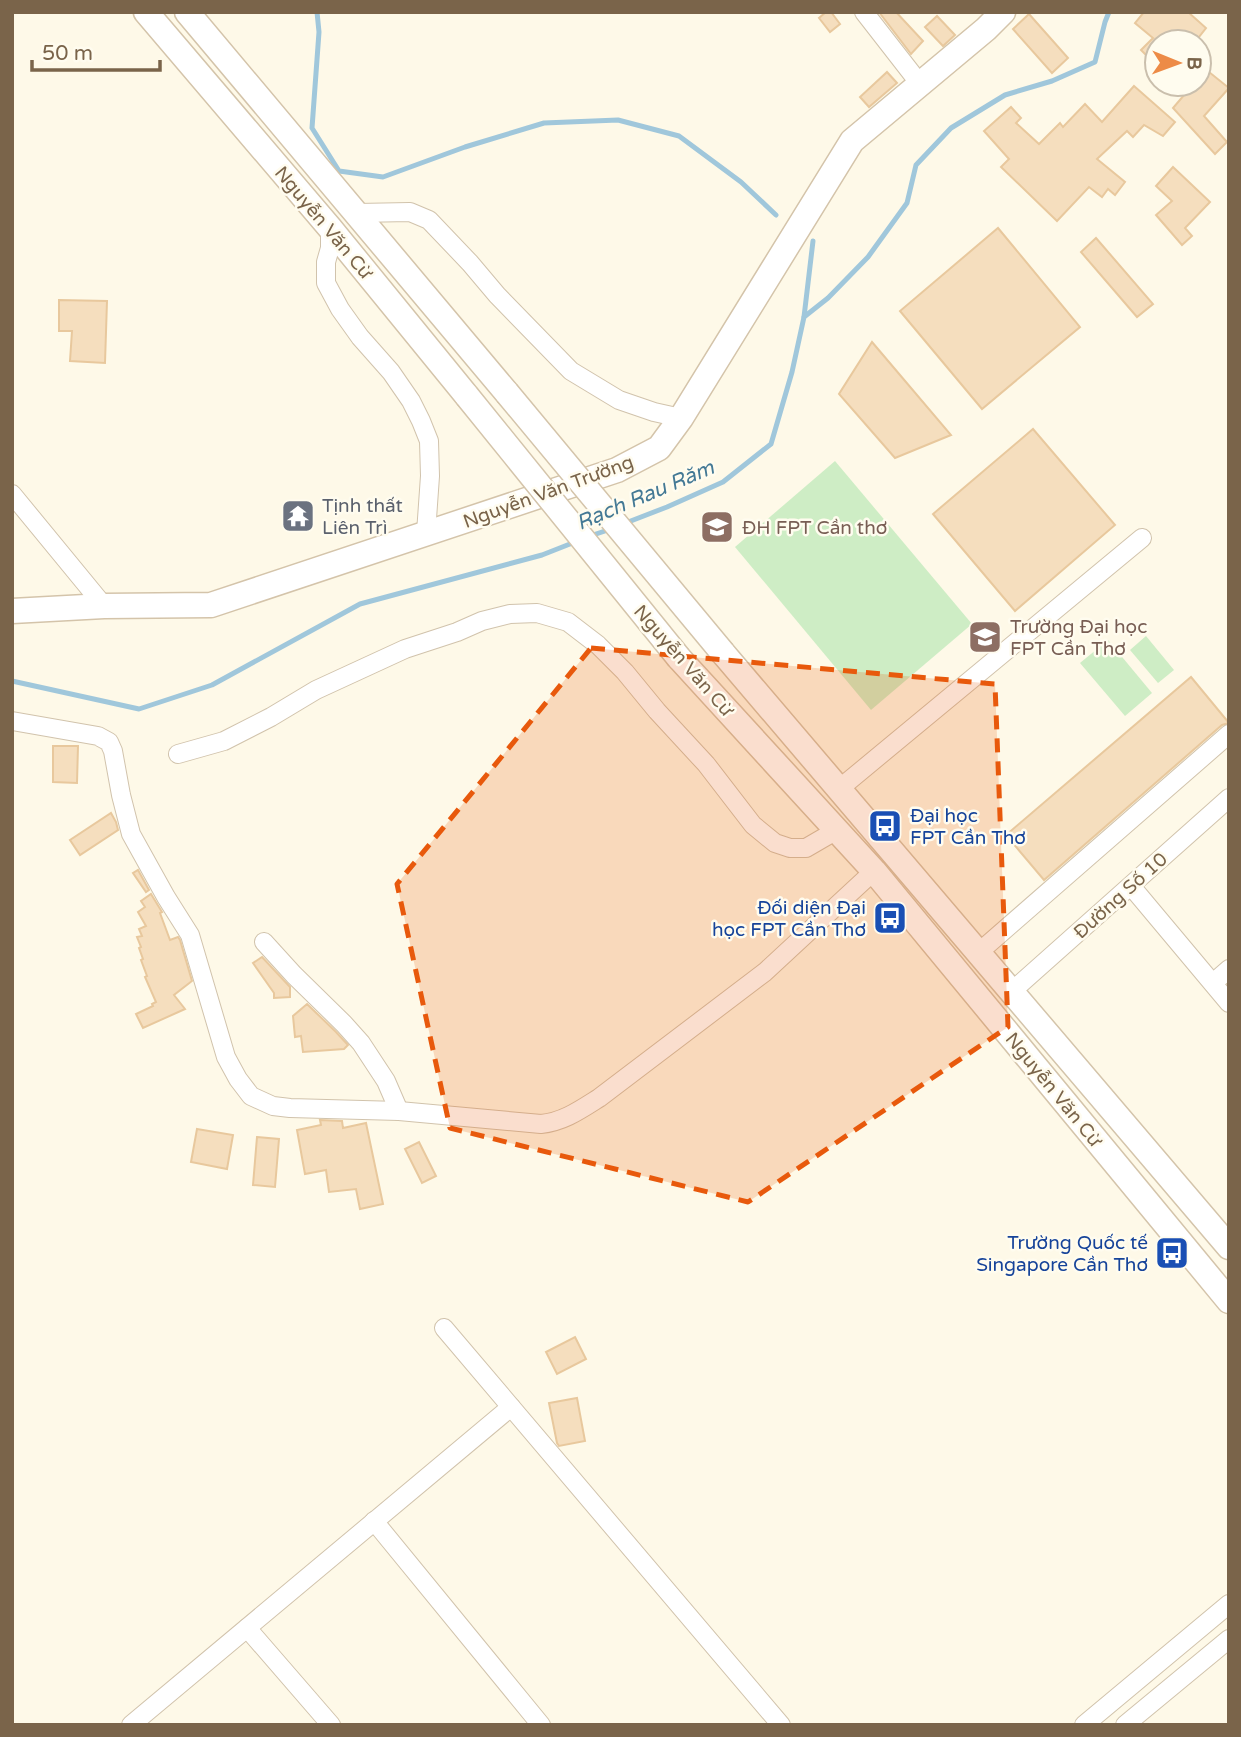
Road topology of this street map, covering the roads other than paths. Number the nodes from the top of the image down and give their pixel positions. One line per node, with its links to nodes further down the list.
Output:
1 (146, 12): 7 (main road, Nguyễn Văn Cừ)
2 (187, 12): 6 (main road, Nguyễn Văn Cừ)
3 (864, 12): 5 (street)
4 (1003, 12): 5 (main road, Nguyễn Văn Trường)
5 (920, 84): 8 (main road, Nguyễn Văn Trường)
6 (357, 214): 8 (street); 17 (main road, Nguyễn Văn Cừ, bridge)
7 (330, 228): 10 (street); 19 (main road, Nguyễn Văn Cừ, bridge)
8 (681, 418): 10 (main road, Nguyễn Văn Trường)
9 (12, 494): 12 (street)
10 (426, 533): 12 (main road, Nguyễn Văn Trường)
11 (1142, 538): 17 (street)
12 (104, 606): 13 (main road, Nguyễn Văn Trường)
13 (12, 611)
14 (12, 721): 29 (street)
15 (1229, 734): 23 (street)
16 (178, 754): 19 (street)
17 (839, 789): 23 (main road, Nguyễn Văn Cừ)
18 (1229, 798): 21 (street, Đường Số 10)
19 (837, 830): 20 (main road, Nguyễn Văn Cừ)
20 (874, 871): 28 (main road, Nguyễn Văn Cừ); 29 (street)
21 (1131, 886): 25 (street); 26 (street, Đường Số 10)
22 (264, 942): 29 (street)
23 (978, 953): 26 (main road, Nguyễn Văn Cừ)
24 (1229, 969): 25 (street)
25 (1213, 983): 27 (street)
26 (1011, 992): 28 (main road); 30 (main road, Nguyễn Văn Cừ)
27 (1229, 1003)
28 (990, 1011): 31 (main road, Nguyễn Văn Cừ)
29 (399, 1111)
30 (1229, 1247)
31 (1229, 1301)
32 (444, 1328): 33 (street)
33 (511, 1407): 34 (street); 41 (street)
34 (374, 1521): 36 (street); 40 (street)
35 (1229, 1604): 42 (street)
36 (247, 1628): 38 (street); 39 (street)
37 (1229, 1639): 43 (street)
38 (131, 1725)
39 (331, 1725)
40 (541, 1725)
41 (781, 1725)
42 (1084, 1725)
43 (1125, 1725)

